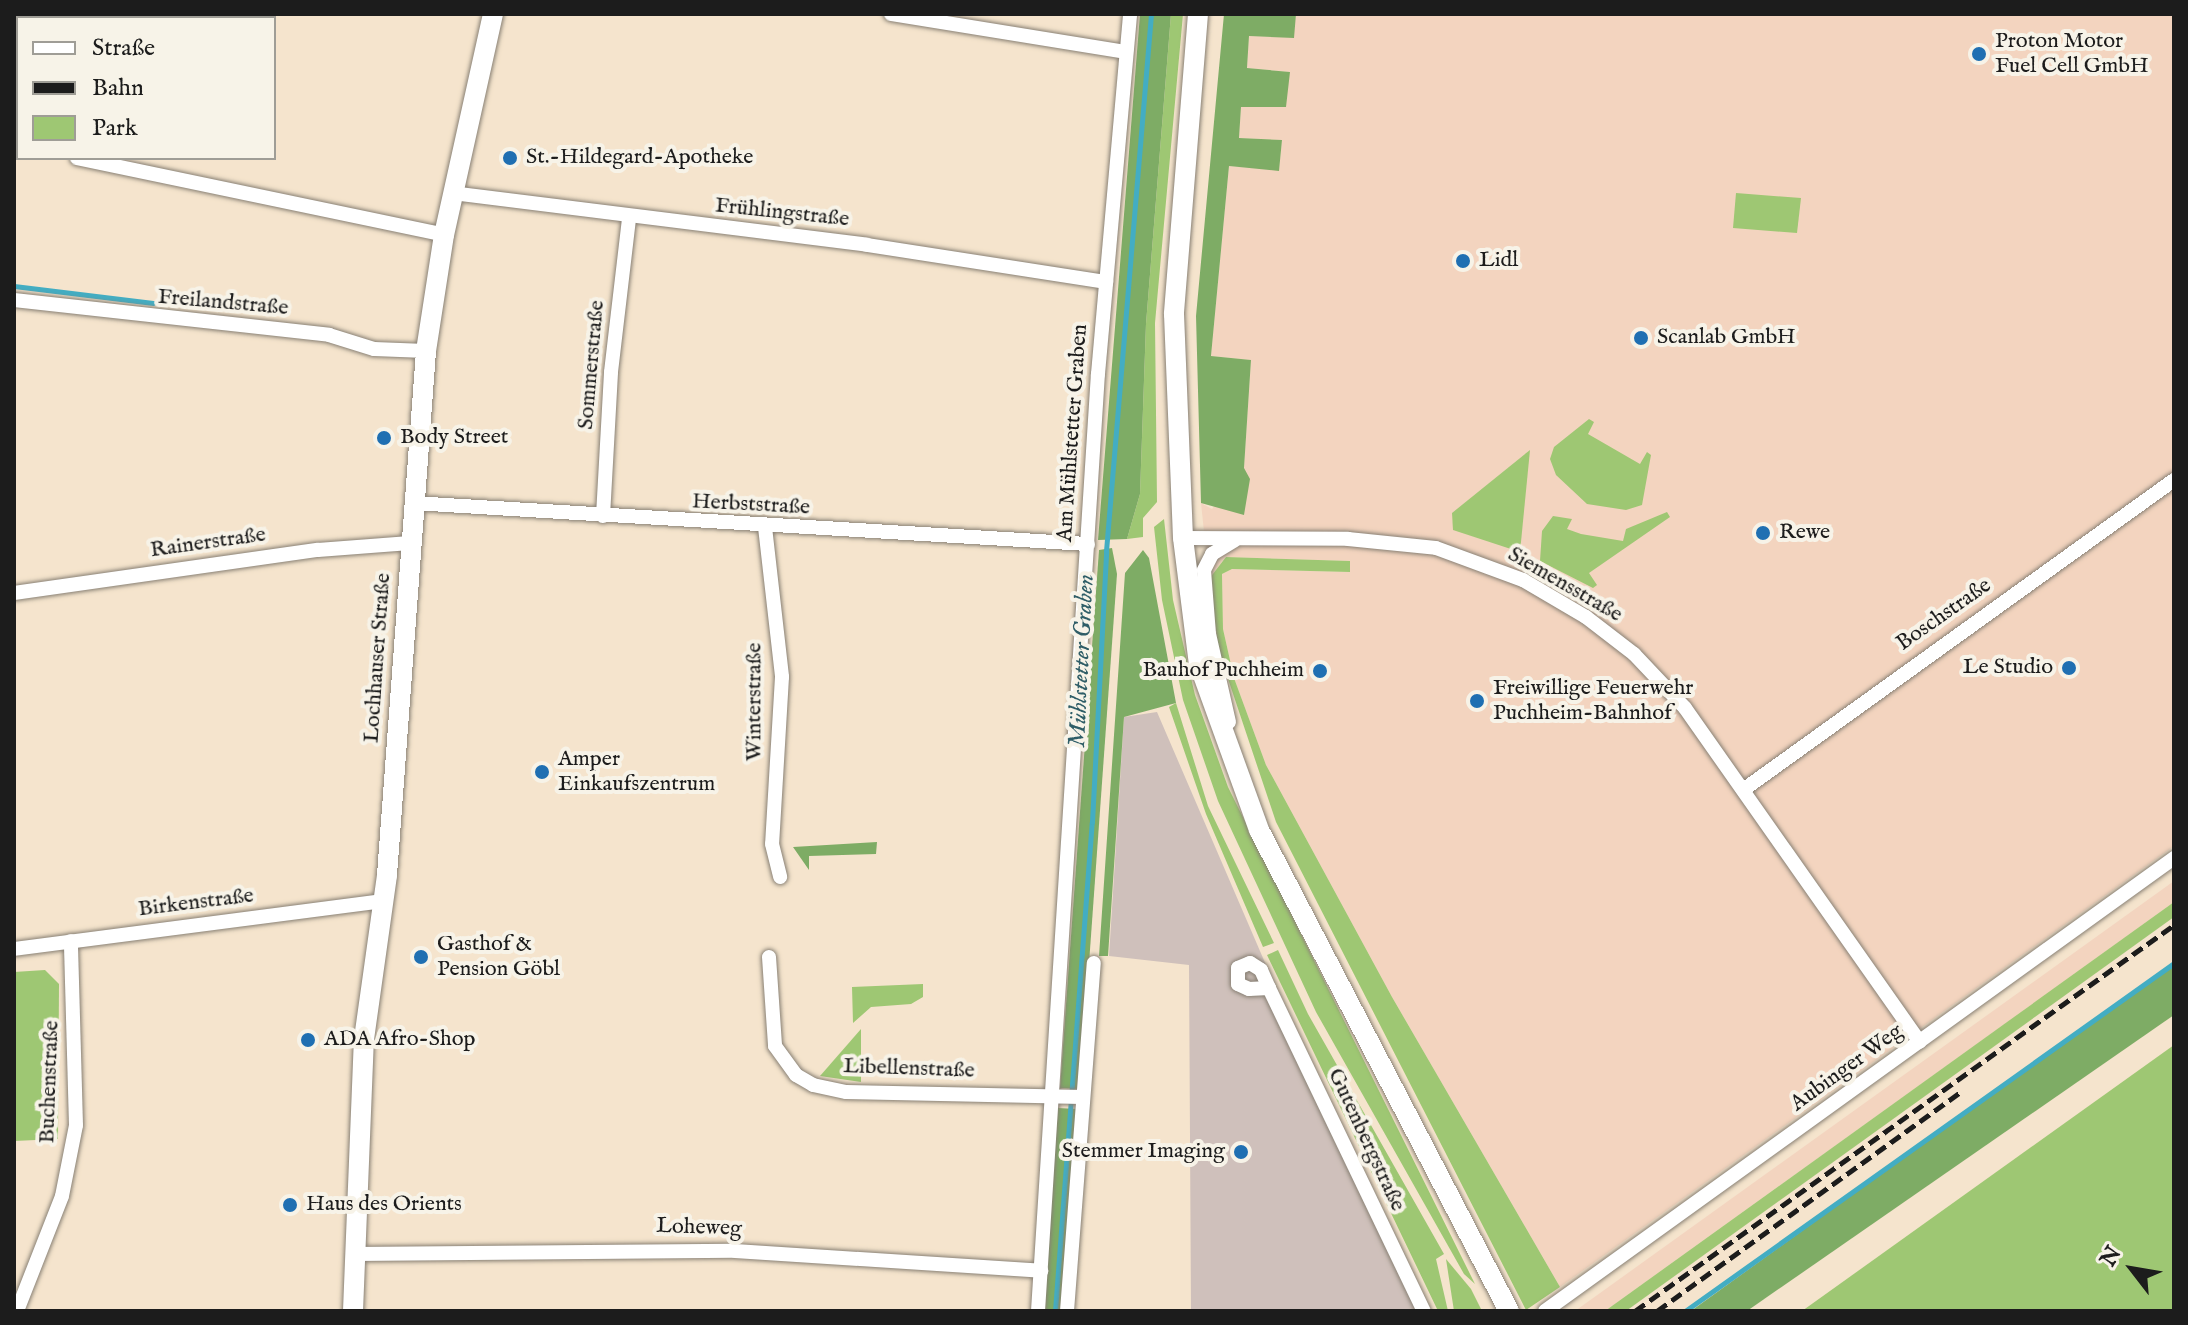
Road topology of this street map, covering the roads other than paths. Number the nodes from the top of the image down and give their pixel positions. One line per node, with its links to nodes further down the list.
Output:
1 (493, 14): 7 (street, Lochhauser Straße)
2 (891, 14): 5 (street)
3 (1130, 14): 5 (street, Am Mühlstetter Graben)
4 (1198, 14): 17 (street)
5 (1126, 52): 10 (street, Am Mühlstetter Graben)
6 (87, 160): 9 (street)
7 (452, 193): 8 (street, Frühlingstraße); 9 (street, Lochhauser Straße)
8 (629, 218): 10 (street, Frühlingstraße); 15 (street, Sommerstraße)
9 (444, 235): 12 (street, Lochhauser Straße)
10 (1106, 282): 20 (street, Am Mühlstetter Graben)
11 (14, 300): 12 (street, Freilandstraße)
12 (426, 351): 14 (street, Lochhauser Straße)
13 (2174, 480): 22 (street, Boschstraße)
14 (413, 503): 15 (street, Herbststraße); 19 (street, Lochhauser Straße)
15 (603, 516): 16 (street, Herbststraße)
16 (765, 527): 20 (street, Herbststraße); 25 (street, Winterstraße)
17 (1183, 538): 18 (street, Siemensstraße); 23 (street)
18 (1244, 539): 22 (street, Siemensstraße); 23 (street)
19 (410, 543): 21 (street, Rainerstraße); 26 (street, Lochhauser Straße)
20 (1088, 544): 33 (street, Am Mühlstetter Graben)
21 (14, 593)
22 (1743, 790): 32 (street, Siemensstraße)
23 (1259, 830): 42 (street)
24 (2174, 858): 32 (street, Aubinger Weg)
25 (780, 877)
26 (384, 901): 27 (street, Birkenstraße); 35 (street, Lochhauser Straße)
27 (71, 941): 28 (street, Birkenstraße); 37 (street, Buchenstraße)
28 (14, 949)
29 (769, 957): 33 (street, Libellenstraße)
30 (1094, 963): 34 (street)
31 (1269, 988): 41 (street, Gutenbergstraße)
32 (1920, 1042): 43 (street, Aubinger Weg)
33 (1057, 1095): 34 (street); 36 (street, Am Mühlstetter Graben)
34 (1081, 1097): 40 (street)
35 (354, 1254): 36 (street, Loheweg); 38 (street, Lochhauser Straße)
36 (1041, 1271): 39 (street, Am Mühlstetter Graben)
37 (17, 1311)
38 (353, 1311)
39 (1038, 1311)
40 (1067, 1311)
41 (1424, 1311)
42 (1509, 1311)
43 (1545, 1311)

